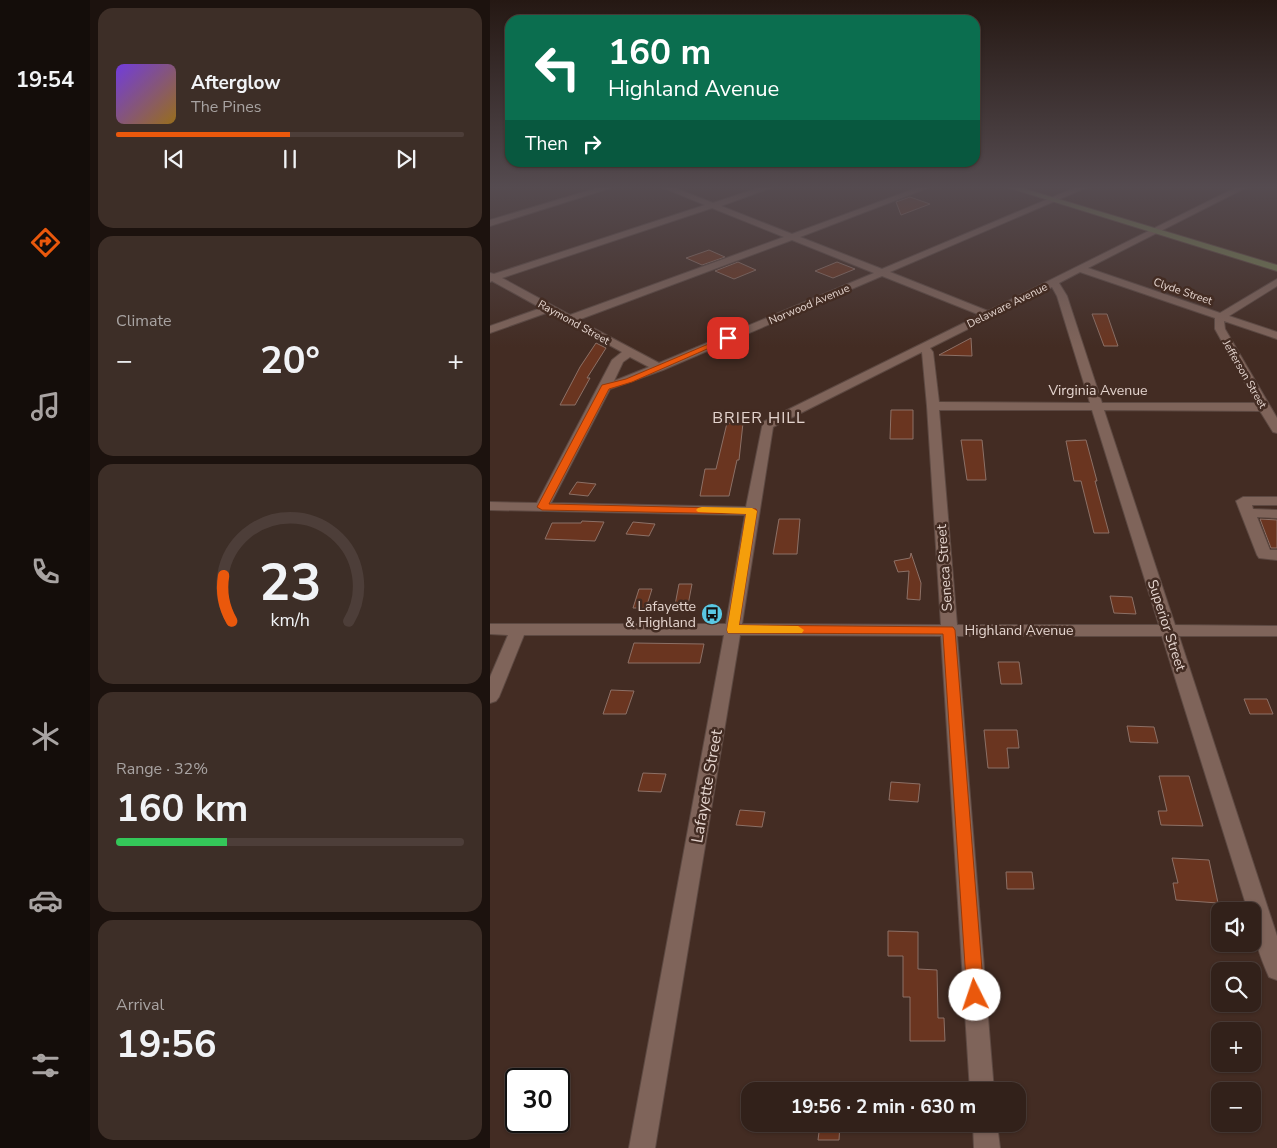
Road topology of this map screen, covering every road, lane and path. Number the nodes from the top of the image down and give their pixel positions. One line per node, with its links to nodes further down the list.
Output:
1 (608, 240): 10 (street)
2 (782, 240): 16 (street)
3 (801, 240): 9 (street)
4 (961, 240): 9 (street, Norwood Avenue)
5 (1141, 240): 8 (street, Delaware Avenue)
6 (1181, 240): 7 (main road)
7 (1277, 268)
8 (1081, 269): 11 (street, Delaware Avenue); 15 (street, Clyde Street)
9 (884, 273): 14 (street); 21 (street, Norwood Avenue)
10 (491, 277): 13 (street, Raymond Street)
11 (1054, 282): 14 (street, Delaware Avenue); 24 (street, Superior Street)
12 (1277, 282): 15 (street)
13 (550, 308): 16 (street, Raymond Street); 17 (street)
14 (987, 314): 19 (street, Delaware Avenue)
15 (1221, 317): 18 (street, Clyde Street); 25 (street, Jefferson Street)
16 (570, 319): 20 (street, Raymond Street)
17 (490, 330)
18 (1277, 336)
19 (922, 346): 23 (street, Seneca Street); 26 (street, Delaware Avenue)
20 (629, 352): 21 (street, Raymond Street); 22 (street)
21 (659, 368): 22 (street, Norwood Avenue)
22 (605, 387): 30 (street)
23 (933, 406): 24 (street, Virginia Avenue); 38 (street, Seneca Street)
24 (1097, 406): 25 (street, Virginia Avenue); 40 (street, Superior Street)
25 (1264, 406): 27 (street, Jefferson Street)
26 (768, 423): 31 (street, Lafayette Street)
27 (1277, 429)
28 (1277, 501): 32 (street)
29 (490, 506): 30 (street)
30 (542, 507): 31 (street)
31 (752, 511): 37 (street, Lafayette Street)
32 (1248, 513): 33 (street); 34 (street)
33 (1277, 514)
34 (1277, 556)
35 (490, 629): 36 (street, Highland Avenue)
36 (518, 629): 37 (street, Highland Avenue); 41 (street)
37 (733, 630): 38 (street, Highland Avenue); 45 (street, Lafayette Street)
38 (949, 630): 40 (street, Highland Avenue); 43 (street, Seneca Street)
39 (1277, 630): 40 (street, Highland Avenue)
40 (1169, 631): 42 (street, Superior Street)
41 (490, 697)
42 (1277, 970)
43 (981, 1082)
44 (986, 1132): 46 (street)
45 (642, 1148)
46 (987, 1148)

